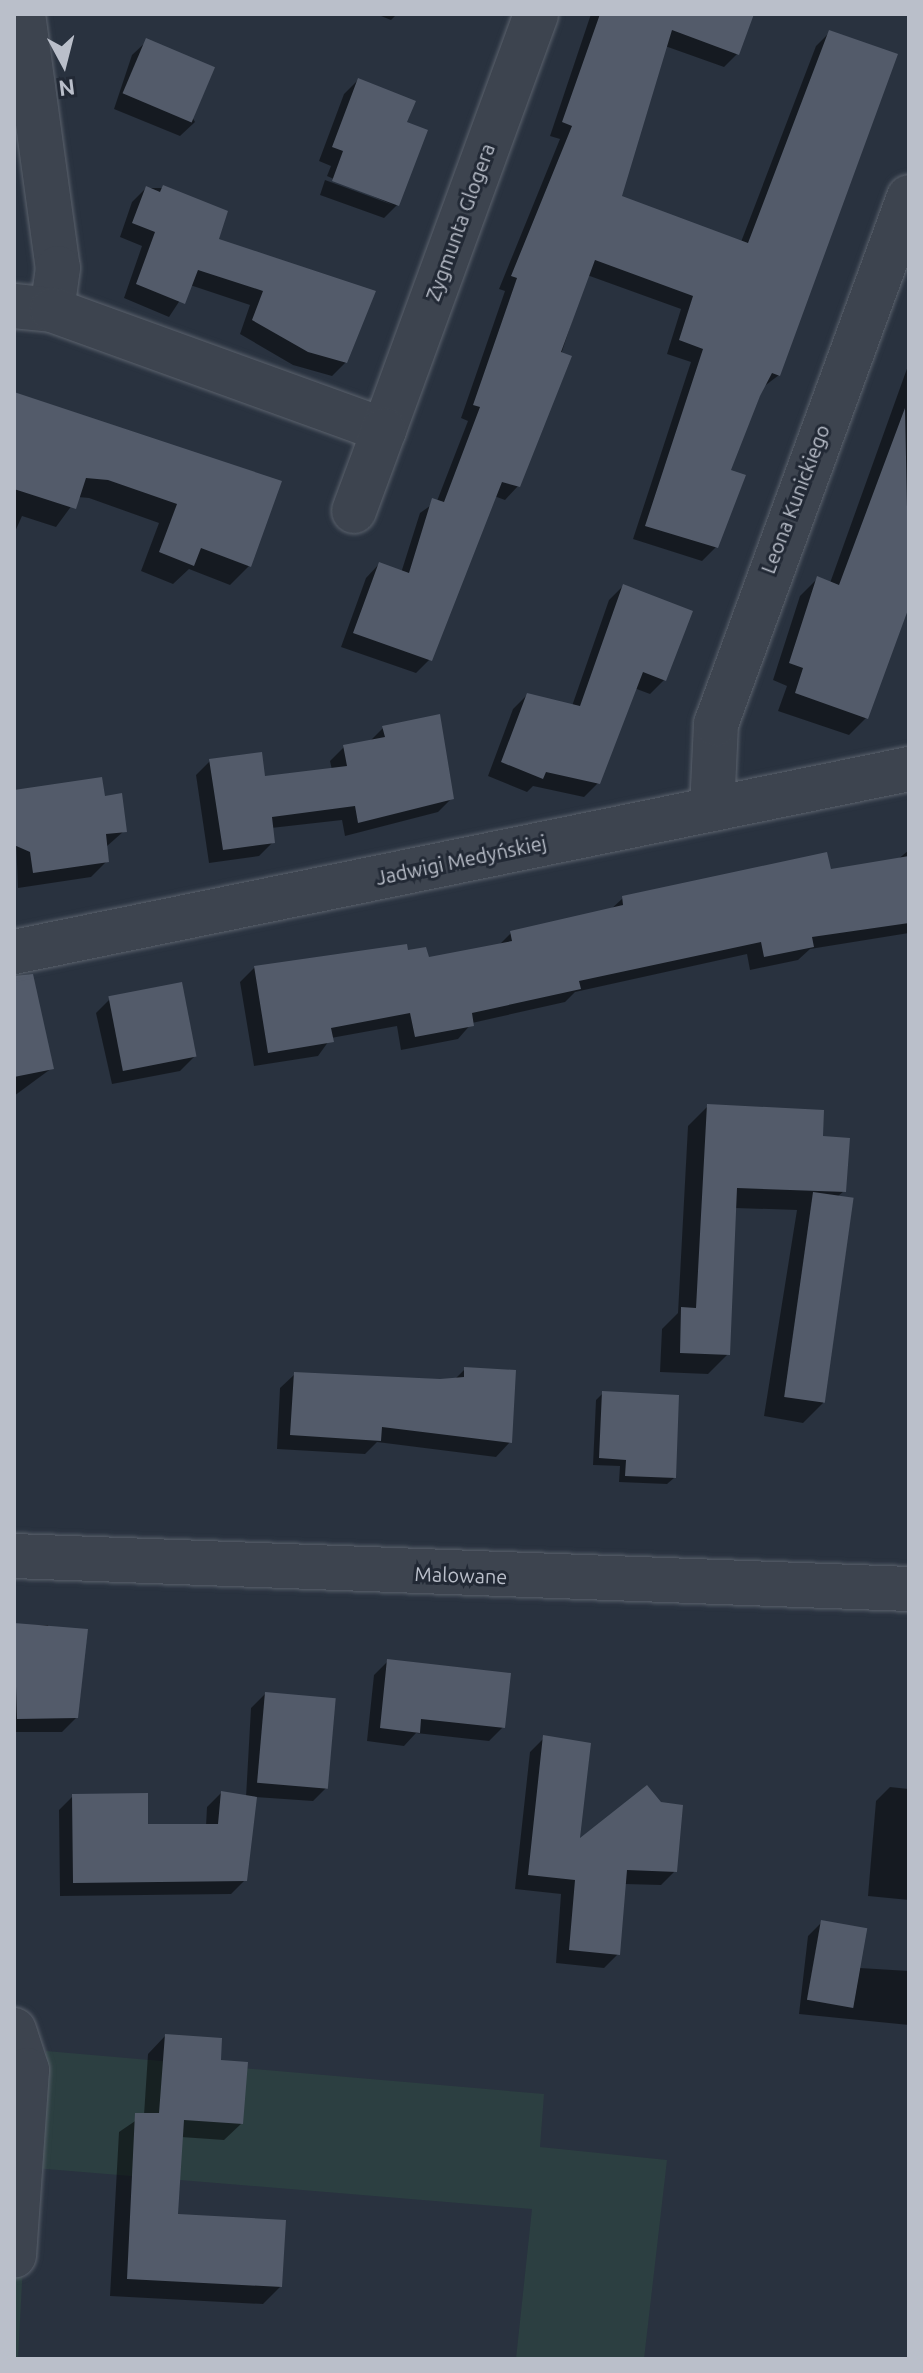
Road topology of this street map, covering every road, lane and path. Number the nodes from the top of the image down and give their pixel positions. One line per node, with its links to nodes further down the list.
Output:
1 (23, 14): 4 (street)
2 (536, 14): 5 (street, Zygmunta Glogera)
3 (909, 197): 8 (street, Leona Kunickiego)
4 (33, 308): 5 (street)
5 (384, 430): 6 (street, Zygmunta Glogera)
6 (354, 511)
7 (909, 769): 8 (street, Jadwigi Medyńskiej)
8 (712, 809): 9 (street, Jadwigi Medyńskiej)
9 (14, 952)
10 (14, 1556): 11 (street, Malowane)
11 (909, 1589)
12 (14, 2030): 13 (street)
13 (14, 2256)

